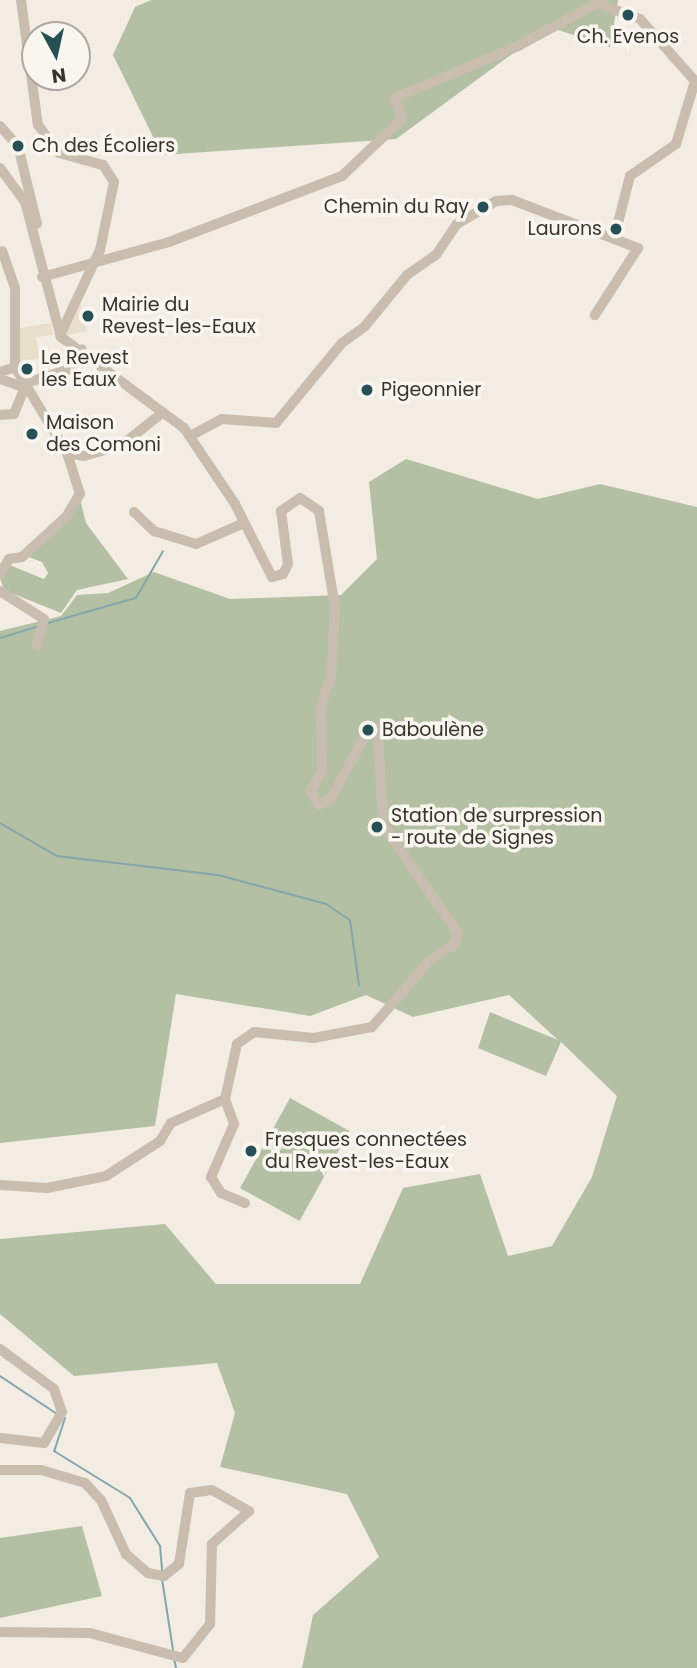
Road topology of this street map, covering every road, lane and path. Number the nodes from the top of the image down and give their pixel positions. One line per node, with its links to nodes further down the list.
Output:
1 (21, 0): 9 (street)
2 (601, 2): 3 (street); 9 (street)
3 (696, 97): 6 (street)
4 (0, 126): 7 (street)
5 (0, 168): 7 (street)
6 (615, 235): 11 (street); 21 (street)
7 (35, 250): 10 (street)
8 (2, 251): 13 (street)
9 (92, 264): 10 (street); 12 (street)
10 (42, 277): 12 (street)
11 (594, 316)
12 (60, 335): 14 (street)
13 (6, 337): 15 (street)
14 (82, 348): 18 (street); 19 (street)
15 (15, 367): 16 (street); 18 (street)
16 (0, 372)
17 (0, 379): 18 (street)
18 (26, 385): 20 (street); 22 (street)
19 (162, 413): 21 (street); 22 (street)
20 (0, 415)
21 (190, 436): 24 (street)
22 (67, 453): 25 (street)
23 (134, 512): 24 (street)
24 (244, 523): 28 (street)
25 (0, 574)
26 (0, 591): 27 (street)
27 (37, 645)
28 (225, 1099): 29 (street); 30 (street)
29 (0, 1185)
30 (244, 1203)
31 (0, 1349): 32 (street)
32 (0, 1438)
33 (0, 1470): 34 (street)
34 (0, 1632)

